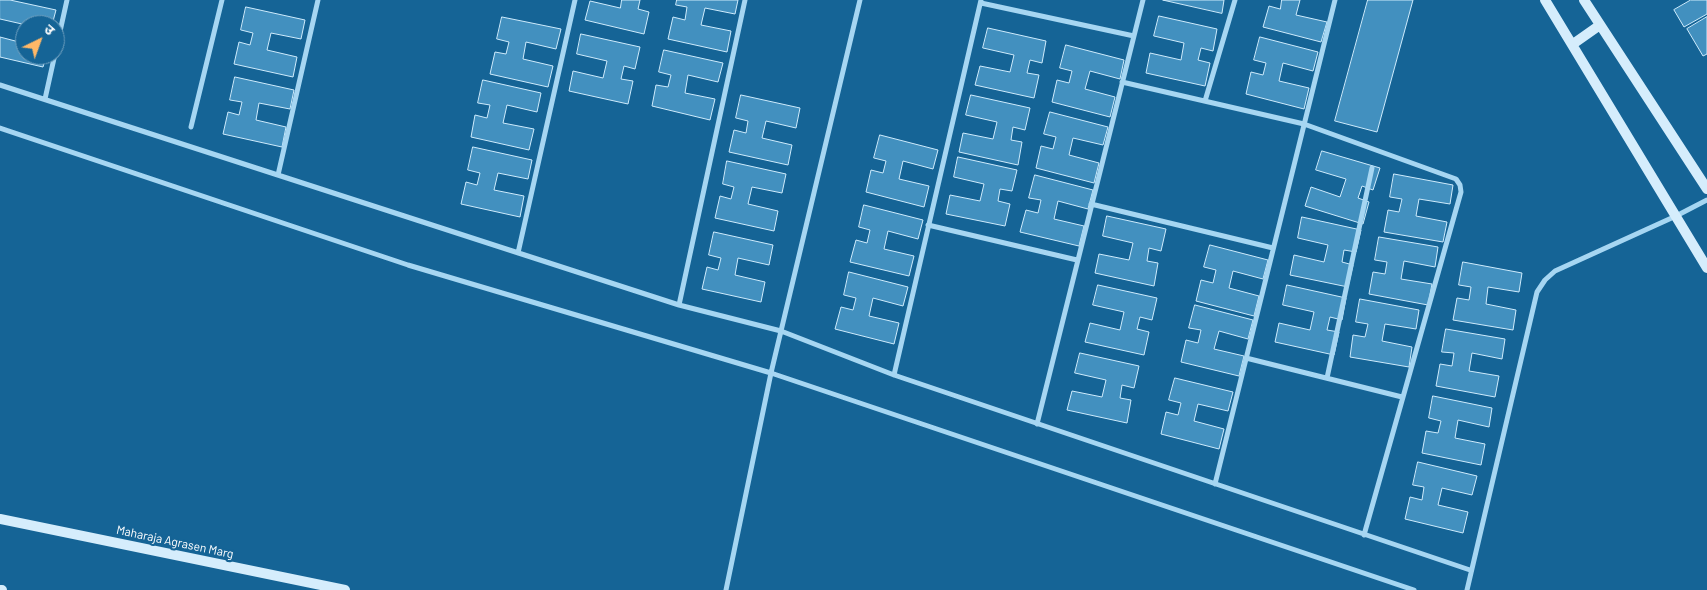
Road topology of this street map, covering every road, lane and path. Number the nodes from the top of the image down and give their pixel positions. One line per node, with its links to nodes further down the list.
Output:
1 (67, 0): 18 (street)
2 (222, 0): 21 (street)
3 (318, 0): 24 (street)
4 (574, 0): 31 (street)
5 (745, 0): 34 (street)
6 (860, 0): 35 (street)
7 (1143, 0): 14 (street)
8 (1234, 0): 19 (street)
9 (1335, 0): 20 (street)
10 (1545, 0): 15 (street)
11 (1584, 0): 13 (street)
12 (981, 1): 14 (street); 29 (street)
13 (1600, 26): 15 (street); 25 (street)
14 (1134, 36): 16 (street)
15 (1572, 44): 28 (street)
16 (1122, 82): 19 (street); 27 (street)
17 (0, 85): 18 (street)
18 (46, 99): 24 (street)
19 (1205, 101): 20 (street)
20 (1304, 124): 30 (street); 40 (street)
21 (191, 127)
22 (0, 128): 37 (street)
23 (1372, 168): 39 (street)
24 (278, 175): 31 (street)
25 (1707, 189)
26 (1707, 200): 28 (street)
27 (1091, 204): 30 (street); 32 (street)
28 (1676, 216): 33 (street); 45 (street)
29 (928, 225): 32 (street); 38 (street)
30 (1273, 248): 36 (street)
31 (518, 253): 34 (street)
32 (1077, 260): 41 (street)
33 (1707, 268)
34 (679, 304): 35 (street)
35 (781, 331): 37 (street); 38 (street)
36 (1246, 358): 39 (street); 42 (street)
37 (771, 373): 47 (street); 48 (street)
38 (894, 375): 41 (street)
39 (1327, 378): 40 (street)
40 (1402, 397): 44 (street)
41 (1036, 424): 42 (street)
42 (1215, 484): 44 (street)
43 (0, 519): 46 (street, Maharaja Agrasen Marg)
44 (1364, 535): 45 (street)
45 (1470, 570): 49 (street)
46 (345, 590)
47 (726, 590)
48 (1414, 590)
49 (1467, 590)

